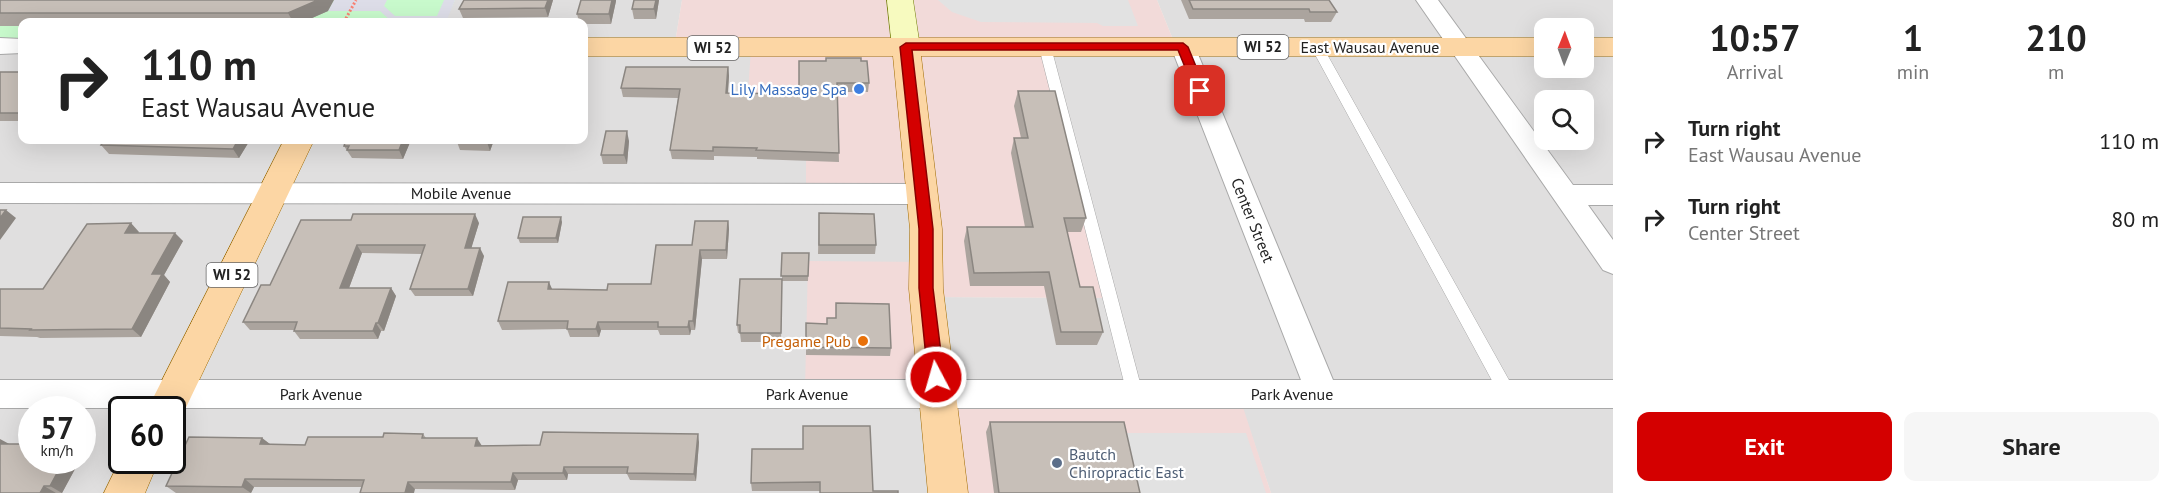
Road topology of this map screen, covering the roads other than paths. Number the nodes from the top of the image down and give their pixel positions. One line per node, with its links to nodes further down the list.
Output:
1 (900, 0): 5 (main road)
2 (1427, 0): 9 (street)
3 (0, 46): 4 (street)
4 (18, 46)
5 (906, 47): 6 (main road, East Wausau Avenue / WI 52); 13 (main road, East Wausau Avenue / WI 52); 18 (main road)
6 (1045, 47): 7 (main road, East Wausau Avenue / WI 52); 24 (lane)
7 (1183, 47): 8 (main road, East Wausau Avenue / WI 52); 25 (street, Center Street)
8 (1317, 47): 9 (main road, East Wausau Avenue / WI 52); 26 (lane)
9 (1460, 47): 10 (main road, East Wausau Avenue / WI 52); 19 (street)
10 (1534, 47)
11 (1594, 47): 12 (main road)
12 (1613, 47)
13 (785, 48): 14 (main road, East Wausau Avenue / WI 52); 18 (main road)
14 (588, 49)
15 (297, 144): 17 (main road, WI 52)
16 (0, 193): 17 (street, Mobile Avenue)
17 (273, 193): 18 (street, Mobile Avenue); 28 (main road, WI 52)
18 (922, 194): 23 (main road)
19 (1565, 195): 20 (street); 21 (street)
20 (1613, 195)
21 (1613, 262)
22 (0, 393): 29 (street, Park Avenue)
23 (938, 394): 24 (street, Park Avenue); 30 (street, Park Avenue); 33 (main road)
24 (1135, 394): 25 (street, Park Avenue)
25 (1323, 394): 26 (street, Park Avenue)
26 (1508, 394): 27 (street, Park Avenue)
27 (1613, 394)
28 (173, 396)
29 (108, 399)
30 (186, 402)
31 (133, 474): 32 (main road)
32 (124, 493)
33 (948, 493)

